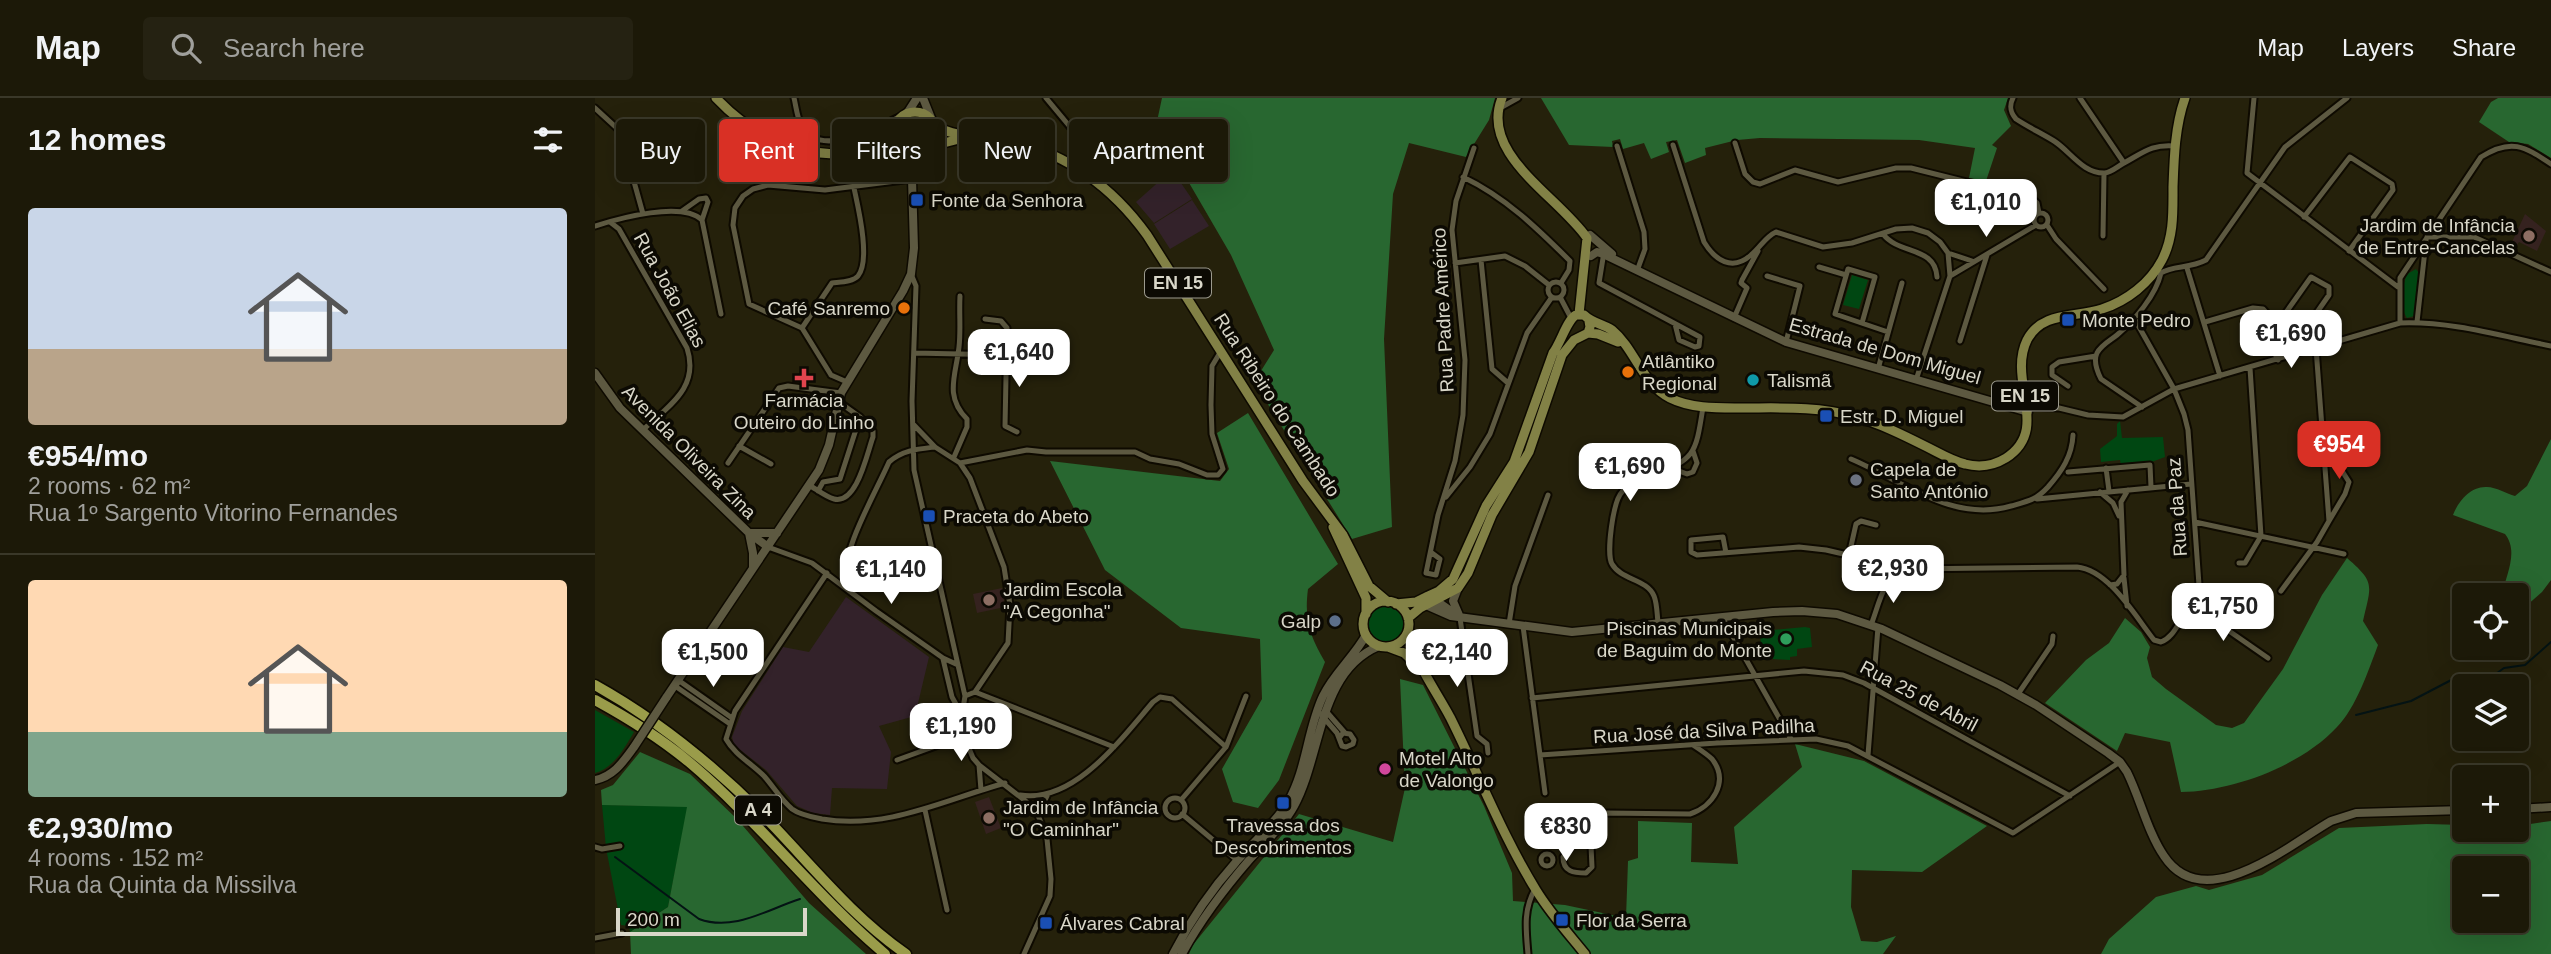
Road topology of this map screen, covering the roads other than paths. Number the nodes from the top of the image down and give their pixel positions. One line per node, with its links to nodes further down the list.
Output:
1 (716, 98): 25 (main road)
2 (793, 98): 15 (street)
3 (917, 98): 15 (street)
4 (923, 98): 18 (street)
5 (1046, 98): 19 (street)
6 (1502, 98): 14 (main road)
7 (1518, 98): 14 (street)
8 (2013, 98): 29 (street)
9 (2080, 98): 27 (street)
10 (2185, 98): 23 (main road, EN 15)
11 (2254, 98): 33 (street)
12 (2347, 98): 33 (street)
13 (595, 107): 38 (street)
14 (1497, 110): 36 (main road, Estrada de Dom Miguel)
15 (904, 114): 16 (main road); 17 (main road)
16 (901, 119)
17 (929, 119)
18 (932, 119)
19 (1069, 127)
20 (1735, 143): 37 (street)
21 (1673, 145): 51 (street)
22 (1618, 146): 64 (street)
23 (2176, 146): 27 (street); 65 (main road, EN 15)
24 (1474, 148): 30 (street, Rua Padre Américo)
25 (832, 154)
26 (1055, 157): 99 (main road, Rua Ribeiro do Cambado / EN 15)
27 (2124, 163): 29 (street)
28 (2551, 164): 50 (street)
29 (2104, 173): 49 (street)
30 (1463, 177): 59 (street, Rua Padre Américo); 72 (street)
31 (893, 182): 34 (street)
32 (912, 182): 67 (street)
33 (2259, 183): 39 (street); 62 (street)
34 (854, 188): 91 (street); 91 (street)
35 (683, 211): 38 (street); 41 (street); 41 (street)
36 (1564, 211): 48 (main road, Estrada de Dom Miguel); 84 (main road, Estrada de Dom Miguel)
37 (2039, 213): 43 (street); 44 (street)
38 (643, 214): 40 (street)
39 (2304, 217): 52 (street); 52 (street)
40 (623, 218): 42 (street); 46 (street, Rua João Elias)
41 (702, 220): 80 (street)
42 (610, 222): 45 (street); 46 (street, Rua João Elias)
43 (2036, 225): 44 (street); 55 (street)
44 (2047, 225): 76 (street)
45 (595, 226)
46 (619, 229): 122 (street, Rua João Elias)
47 (1883, 234): 51 (street); 54 (street); 71 (street)
48 (1590, 235): 53 (street, Estrada de Dom Miguel); 56 (main road)
49 (2103, 236)
50 (2427, 237): 60 (street); 63 (street); 66 (street)
51 (1759, 248): 81 (street)
52 (2349, 251): 75 (street)
53 (1604, 252): 56 (street); 64 (street, Estrada de Dom Miguel); 90 (street)
54 (1948, 253): 58 (street); 70 (street)
55 (1987, 255): 58 (street); 94 (street)
56 (1591, 256): 84 (main road)
57 (1481, 260): 59 (street); 74 (street); 112 (street)
58 (1972, 261): 70 (street)
59 (1455, 263): 132 (street, Rua Padre Américo)
60 (2410, 263): 63 (street); 75 (street)
61 (1819, 267): 68 (street)
62 (2187, 268): 65 (street); 85 (street)
63 (2422, 268): 87 (street)
64 (1637, 271): 81 (street, Estrada de Dom Miguel)
65 (2158, 271): 82 (street); 119 (main road, EN 15)
66 (2551, 272)
67 (911, 274): 100 (street); 111 (street)
68 (1846, 275): 88 (street); 88 (street)
69 (1767, 276): 95 (street)
70 (1950, 276): 110 (street)
71 (1937, 277)
72 (1561, 283): 74 (street); 79 (street)
73 (1902, 284): 92 (street)
74 (1549, 285): 78 (street)
75 (2398, 287): 89 (street)
76 (2104, 289)
77 (960, 296): 101 (street)
78 (1552, 297): 79 (street); 112 (street)
79 (1560, 297): 84 (street)
80 (721, 314)
81 (1734, 318): 95 (street, Estrada de Dom Miguel)
82 (2134, 318): 103 (street); 115 (street, Rua da Paz)
83 (985, 319): 102 (street)
84 (1579, 319): 93 (main road); 93 (main road); 96 (main road, EN 15); 174 (main road)
85 (2205, 322): 86 (street); 109 (street)
86 (2273, 322): 98 (street); 104 (street)
87 (2417, 322): 89 (street); 97 (street)
88 (1862, 323): 92 (street)
89 (2400, 323): 98 (street)
90 (1675, 324): 90 (street)
91 (802, 328): 108 (street)
92 (1888, 332): 106 (street)
93 (1584, 335): 96 (main road); 171 (main road)
94 (1961, 341)
95 (1786, 342): 106 (street, Estrada de Dom Miguel)
96 (1623, 344): 117 (main road, EN 15)
97 (2551, 346)
98 (2312, 349): 104 (street); 125 (street)
99 (1221, 351): 134 (street); 152 (main road, Rua Ribeiro do Cambado / EN 15)
100 (914, 353): 101 (street); 121 (street)
101 (958, 354): 102 (street); 130 (street)
102 (1006, 355): 123 (street)
103 (2096, 356): 113 (street); 118 (street)
104 (2278, 360): 105 (street)
105 (2250, 368): 109 (street); 157 (street)
106 (1878, 369): 110 (street, Estrada de Dom Miguel)
107 (595, 373): 122 (street, Avenida Oliveira Zina)
108 (831, 375): 111 (street); 114 (street)
109 (2220, 376): 115 (street)
110 (1916, 380): 119 (street, Estrada de Dom Miguel)
111 (847, 382): 116 (street)
112 (1508, 383): 136 (street)
113 (2068, 386)
114 (825, 389): 116 (street); 126 (street)
115 (2174, 389): 118 (street); 140 (street, Rua da Paz)
116 (840, 397): 120 (street); 141 (street)
117 (1703, 407): 119 (main road, EN 15); 129 (street)
118 (2142, 407): 119 (street)
119 (2028, 409)
120 (860, 417): 144 (street); 144 (street)
121 (913, 424): 127 (street); 128 (street)
122 (643, 430): 155 (street, Avenida Oliveira Zina)
123 (1017, 432)
124 (2073, 435): 149 (street)
125 (2323, 440): 151 (street); 151 (street)
126 (739, 446): 133 (street); 135 (street)
127 (935, 447): 128 (street); 130 (street)
128 (913, 449): 170 (street); 188 (street)
129 (1693, 451): 137 (street); 137 (street)
130 (954, 457): 134 (street)
131 (1851, 459): 149 (street)
132 (1455, 461): 136 (street); 148 (street, Rua Padre Américo)
133 (728, 463)
134 (960, 463): 198 (street)
135 (771, 464)
136 (1470, 467): 148 (street)
137 (1671, 468): 181 (street)
138 (2106, 468): 139 (street); 142 (street); 145 (street)
139 (2068, 472)
140 (2191, 484): 142 (street); 153 (street, Rua da Paz)
141 (809, 485): 144 (street); 156 (street)
142 (2151, 487): 143 (street)
143 (2128, 489): 145 (street); 150 (street)
144 (818, 491)
145 (2109, 491): 146 (street)
146 (2100, 492): 149 (street); 150 (street)
147 (1549, 495): 182 (street)
148 (1444, 499): 160 (street, Rua Padre Américo)
149 (2037, 499)
150 (2120, 518): 168 (street)
151 (2329, 521): 159 (street)
152 (1332, 522): 173 (main road, Rua Ribeiro do Cambado / EN 15); 177 (main road, Rua Ribeiro do Cambado / EN 15)
153 (2195, 522): 157 (street); 176 (street, Rua da Paz)
154 (1876, 525): 163 (street)
155 (749, 533): 156 (street); 158 (street, Avenida Oliveira Zina); 165 (street)
156 (778, 533): 158 (street)
157 (2261, 536): 159 (street); 164 (street)
158 (768, 547): 165 (street); 167 (street)
159 (2312, 547): 162 (street); 172 (street)
160 (1431, 553)
161 (1727, 553): 161 (street); 163 (street)
162 (2344, 554)
163 (1849, 555): 166 (street)
164 (2239, 563)
165 (753, 568): 195 (street)
166 (1899, 571): 169 (street); 184 (street)
167 (827, 573): 170 (street); 206 (street)
168 (2124, 575): 169 (street); 175 (street)
169 (2110, 584): 175 (street)
170 (844, 586): 190 (street)
171 (1458, 588): 174 (main road); 180 (street)
172 (2281, 591)
173 (1392, 603): 174 (main road); 177 (main road); 179 (main road)
174 (1432, 603): 179 (main road); 180 (street)
175 (2127, 606): 176 (street, Rua da Paz)
176 (2193, 606): 191 (street)
177 (1366, 614): 186 (main road)
178 (1722, 617): 181 (street); 184 (street); 193 (street)
179 (1408, 618): 185 (main road)
180 (1460, 618): 182 (street); 215 (street)
181 (1658, 622): 183 (street)
182 (1509, 624): 183 (street)
183 (1523, 626): 202 (street)
184 (1875, 626): 197 (street); 199 (street)
185 (1408, 631): 189 (main road); 194 (main road)
186 (1366, 635): 189 (main road); 204 (street)
187 (2053, 636): 199 (street)
188 (953, 645): 190 (street); 192 (street)
189 (1383, 647): 194 (main road); 204 (street)
190 (943, 658): 192 (street); 205 (street)
191 (2268, 658)
192 (958, 665): 200 (street)
193 (1756, 676): 197 (street, Rua 25 de Abril); 202 (street, Rua 25 de Abril); 210 (street)
194 (1428, 680): 245 (main road)
195 (676, 683): 206 (street); 222 (street, bridge)
196 (595, 685): 250 (highway, A 4)
197 (1873, 688): 217 (street); 228 (street, Rua 25 de Abril)
198 (975, 692): 200 (street); 213 (street)
199 (2018, 694): 220 (street)
200 (965, 696): 205 (street)
201 (1246, 696): 214 (street)
202 (1532, 698): 216 (street)
203 (595, 700): 249 (highway, A 4)
204 (1322, 712): 207 (street); 207 (street); 208 (street); 242 (street)
205 (963, 715): 209 (street)
206 (731, 721): 232 (street)
207 (1332, 724): 208 (street)
208 (1321, 729): 243 (street)
209 (966, 735): 219 (street); 221 (street)
210 (1791, 739): 211 (street, Rua José da Silva Padilha); 217 (street, Rua José da Silva Padilha)
211 (1717, 743): 212 (street, Rua José da Silva Padilha); 218 (street)
212 (1693, 745): 216 (street, Rua José da Silva Padilha); 218 (street)
213 (1114, 747): 214 (street); 226 (street)
214 (1226, 747): 229 (street)
215 (1488, 753)
216 (1540, 755): 225 (street)
217 (1868, 755): 228 (street, Rua José da Silva Padilha)
218 (1711, 759): 236 (street)
219 (897, 760)
220 (2120, 762): 228 (street, Rua José da Silva Padilha); 233 (street)
221 (979, 765): 223 (street); 224 (street)
222 (595, 780)
223 (1005, 783): 224 (street); 227 (street)
224 (981, 790): 232 (street)
225 (1545, 793)
226 (1048, 794): 227 (street); 235 (street)
227 (1020, 795): 235 (street)
228 (2070, 796)
229 (1181, 800): 234 (street); 234 (street)
230 (2551, 807): 231 (street)
231 (2529, 808)
232 (925, 810): 246 (street)
233 (2452, 810)
234 (1182, 814): 242 (street)
235 (1038, 815): 251 (street)
236 (1590, 824): 240 (street); 240 (street)
237 (620, 846): 238 (street)
238 (599, 848): 239 (street)
239 (595, 853)
240 (1563, 857): 241 (street)
241 (1553, 858)
242 (1237, 860): 243 (street); 244 (street); 252 (street)
243 (1249, 860): 244 (street)
244 (1238, 874): 253 (street)
245 (1535, 889): 254 (street); 255 (main road)
246 (947, 910)
247 (622, 933): 248 (street)
248 (595, 938)
249 (885, 954)
250 (906, 954)
251 (1024, 954)
252 (1173, 954)
253 (1182, 954)
254 (1528, 954)
255 (1585, 954)

